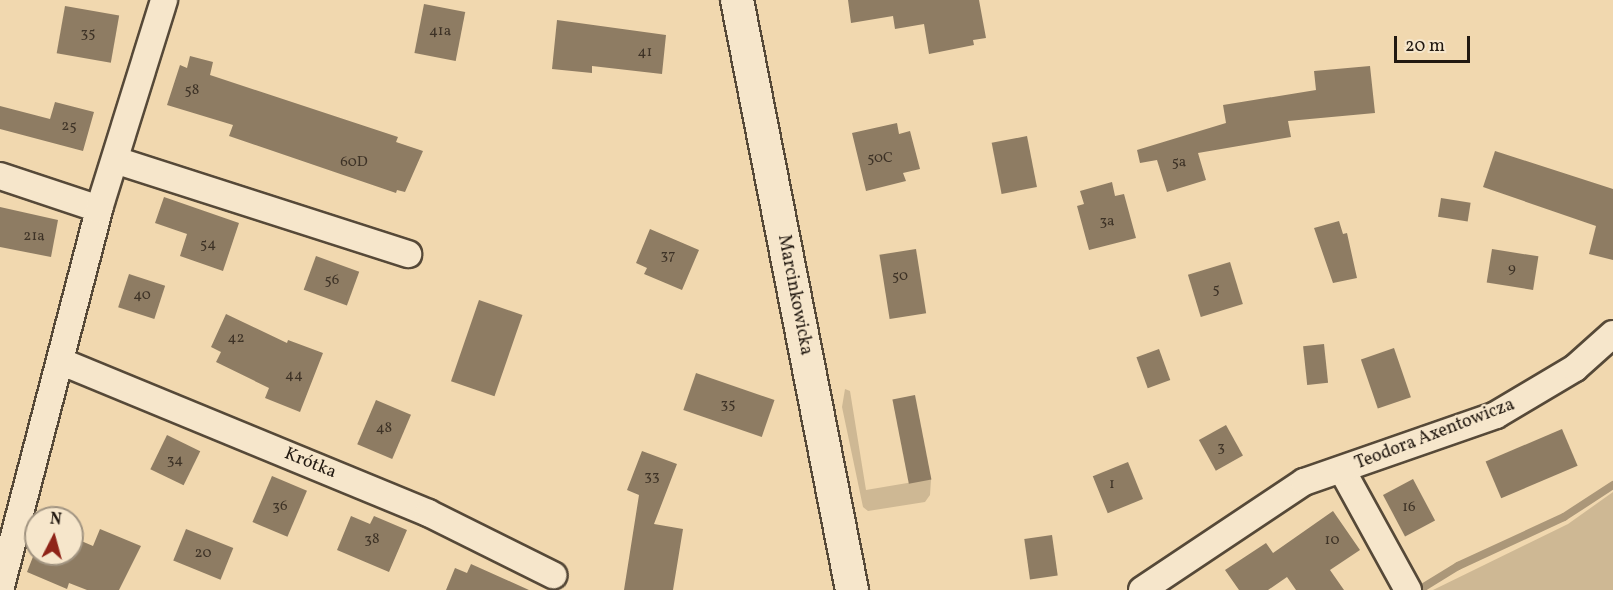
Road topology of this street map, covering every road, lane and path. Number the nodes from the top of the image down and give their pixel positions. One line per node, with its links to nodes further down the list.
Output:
1 (164, 0): 3 (street)
2 (737, 0): 13 (street, Marcinkowicka)
3 (115, 160): 5 (street); 6 (street)
4 (0, 176): 5 (street)
5 (99, 209): 8 (street)
6 (408, 254)
7 (1613, 334): 9 (street, Teodora Axentowicza)
8 (62, 362): 10 (street, Krótka); 12 (street)
9 (1342, 470): 11 (street, Teodora Axentowicza); 14 (street, Teodora Axentowicza)
10 (553, 575)
11 (1406, 587)
12 (0, 590)
13 (852, 590)
14 (1142, 590)

